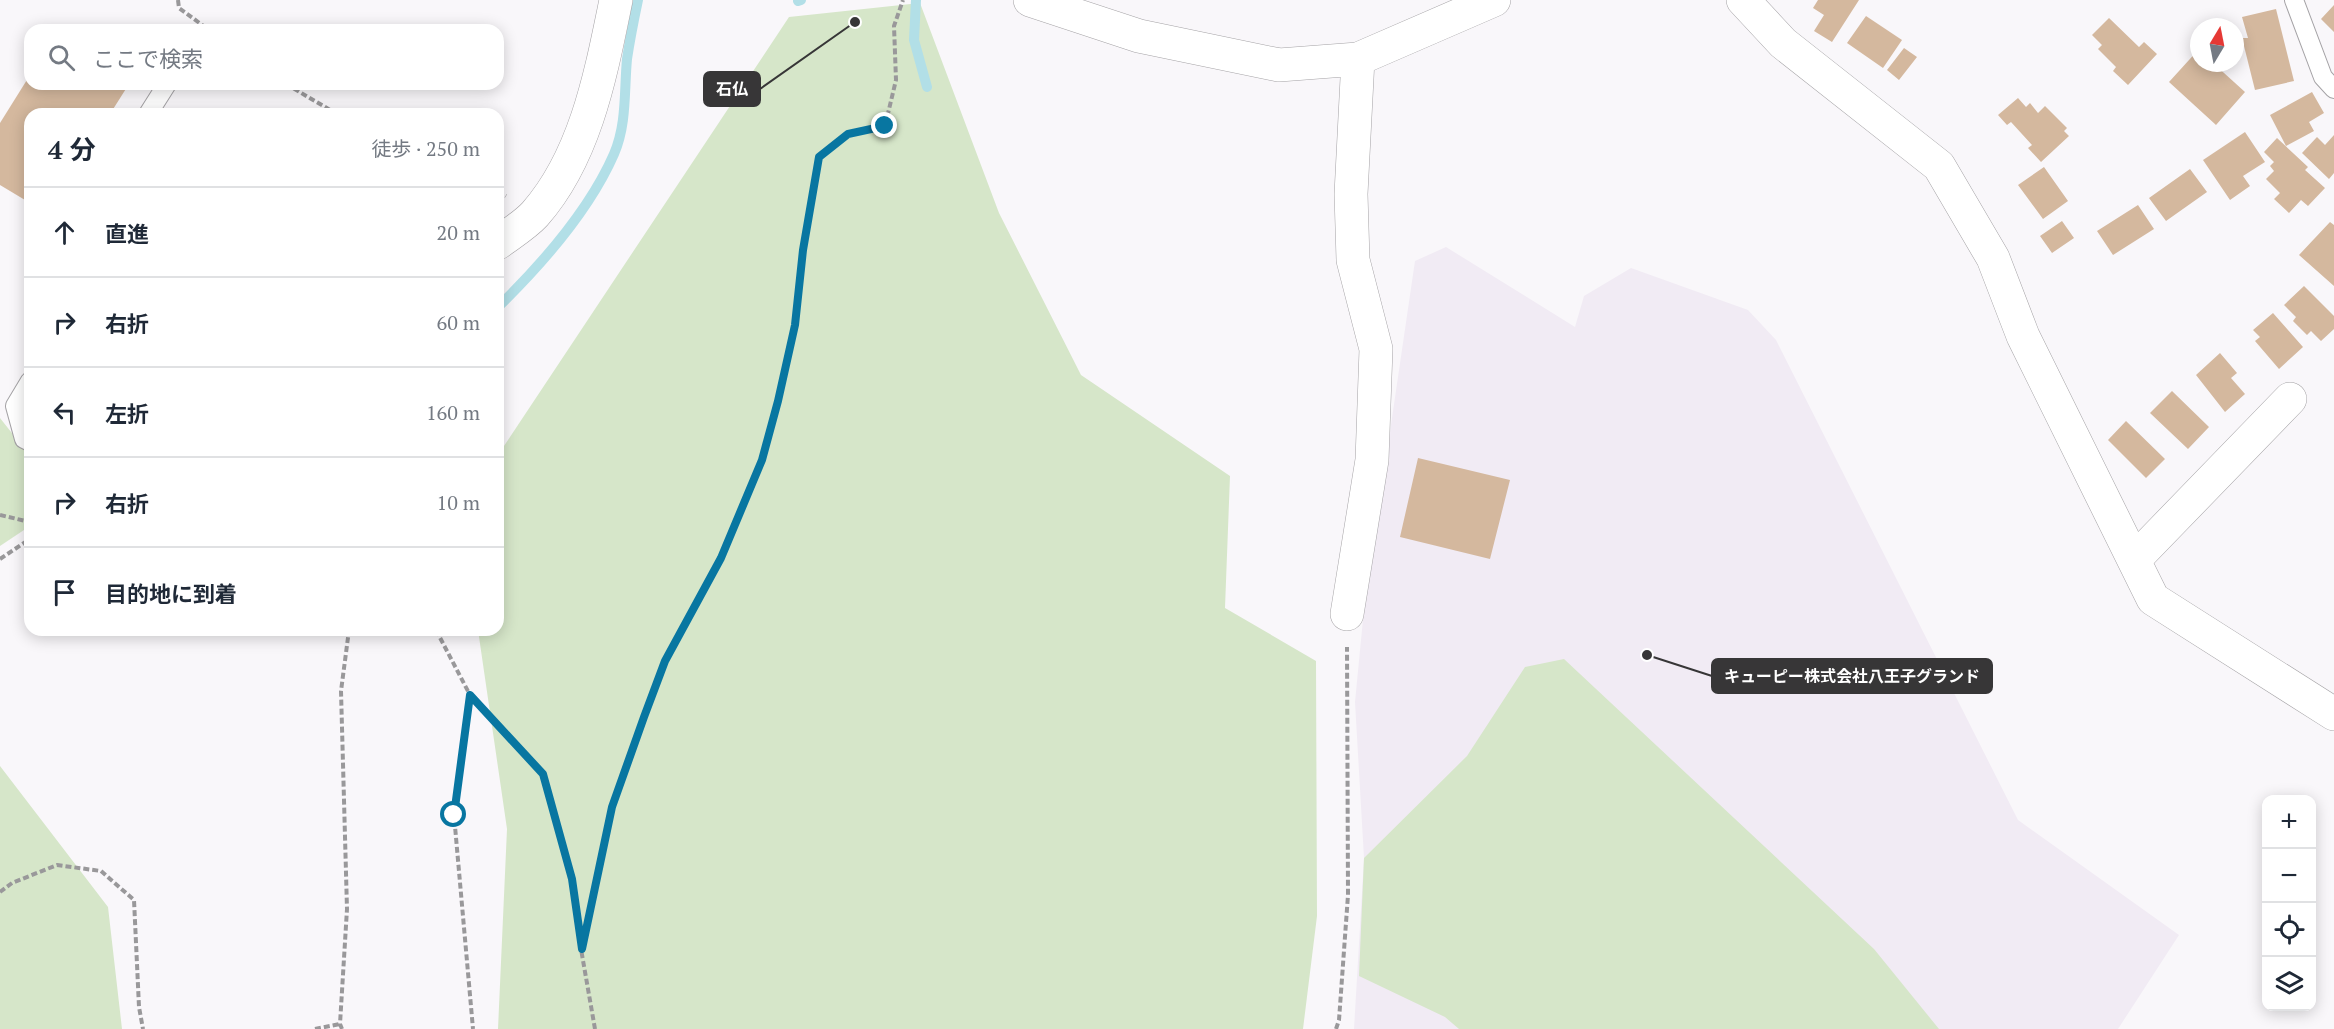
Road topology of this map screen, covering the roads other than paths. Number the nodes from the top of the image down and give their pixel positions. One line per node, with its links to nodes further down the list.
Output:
1 (616, 0): 10 (street)
2 (1030, 0): 6 (street)
3 (1494, 0): 6 (street)
4 (1743, 0): 14 (street)
5 (2294, 0): 7 (lane)
6 (1358, 59): 15 (street)
7 (2334, 89)
8 (164, 90): 9 (lane)
9 (152, 108)
10 (504, 238)
11 (24, 391): 13 (lane)
12 (2290, 399): 14 (street)
13 (24, 439)
14 (2134, 560): 16 (street)
15 (1347, 614)
16 (2334, 714)

